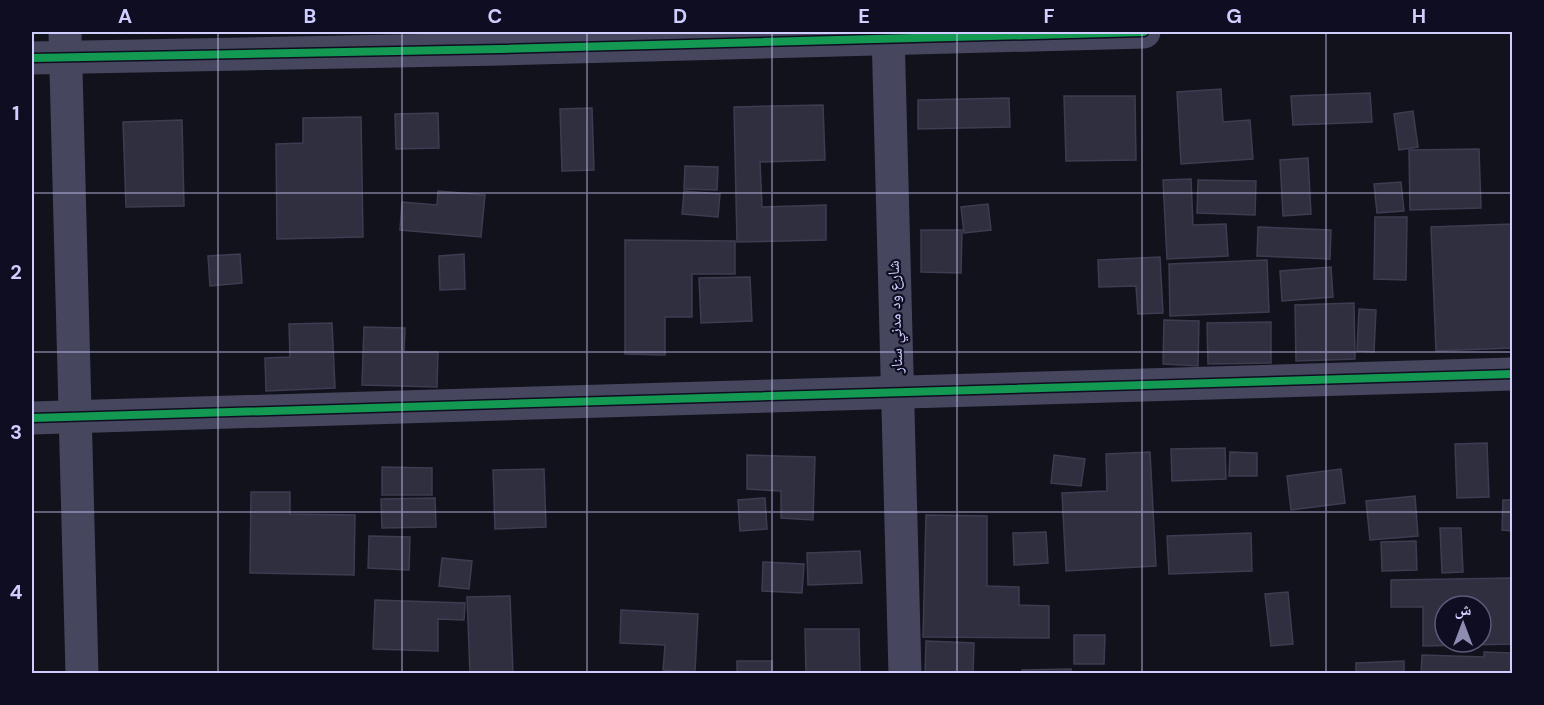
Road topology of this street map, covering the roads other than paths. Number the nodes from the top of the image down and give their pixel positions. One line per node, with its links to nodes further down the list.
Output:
1 (1144, 32): 2 (street)
2 (888, 35): 3 (street); 6 (street, شارع ود مدني سنار)
3 (65, 44): 4 (street); 7 (street)
4 (32, 58)
5 (1512, 374): 6 (street)
6 (897, 393): 7 (street); 10 (street, شارع ود مدني سنار)
7 (73, 417): 8 (street); 9 (street)
8 (32, 418)
9 (82, 674)
10 (905, 674)

